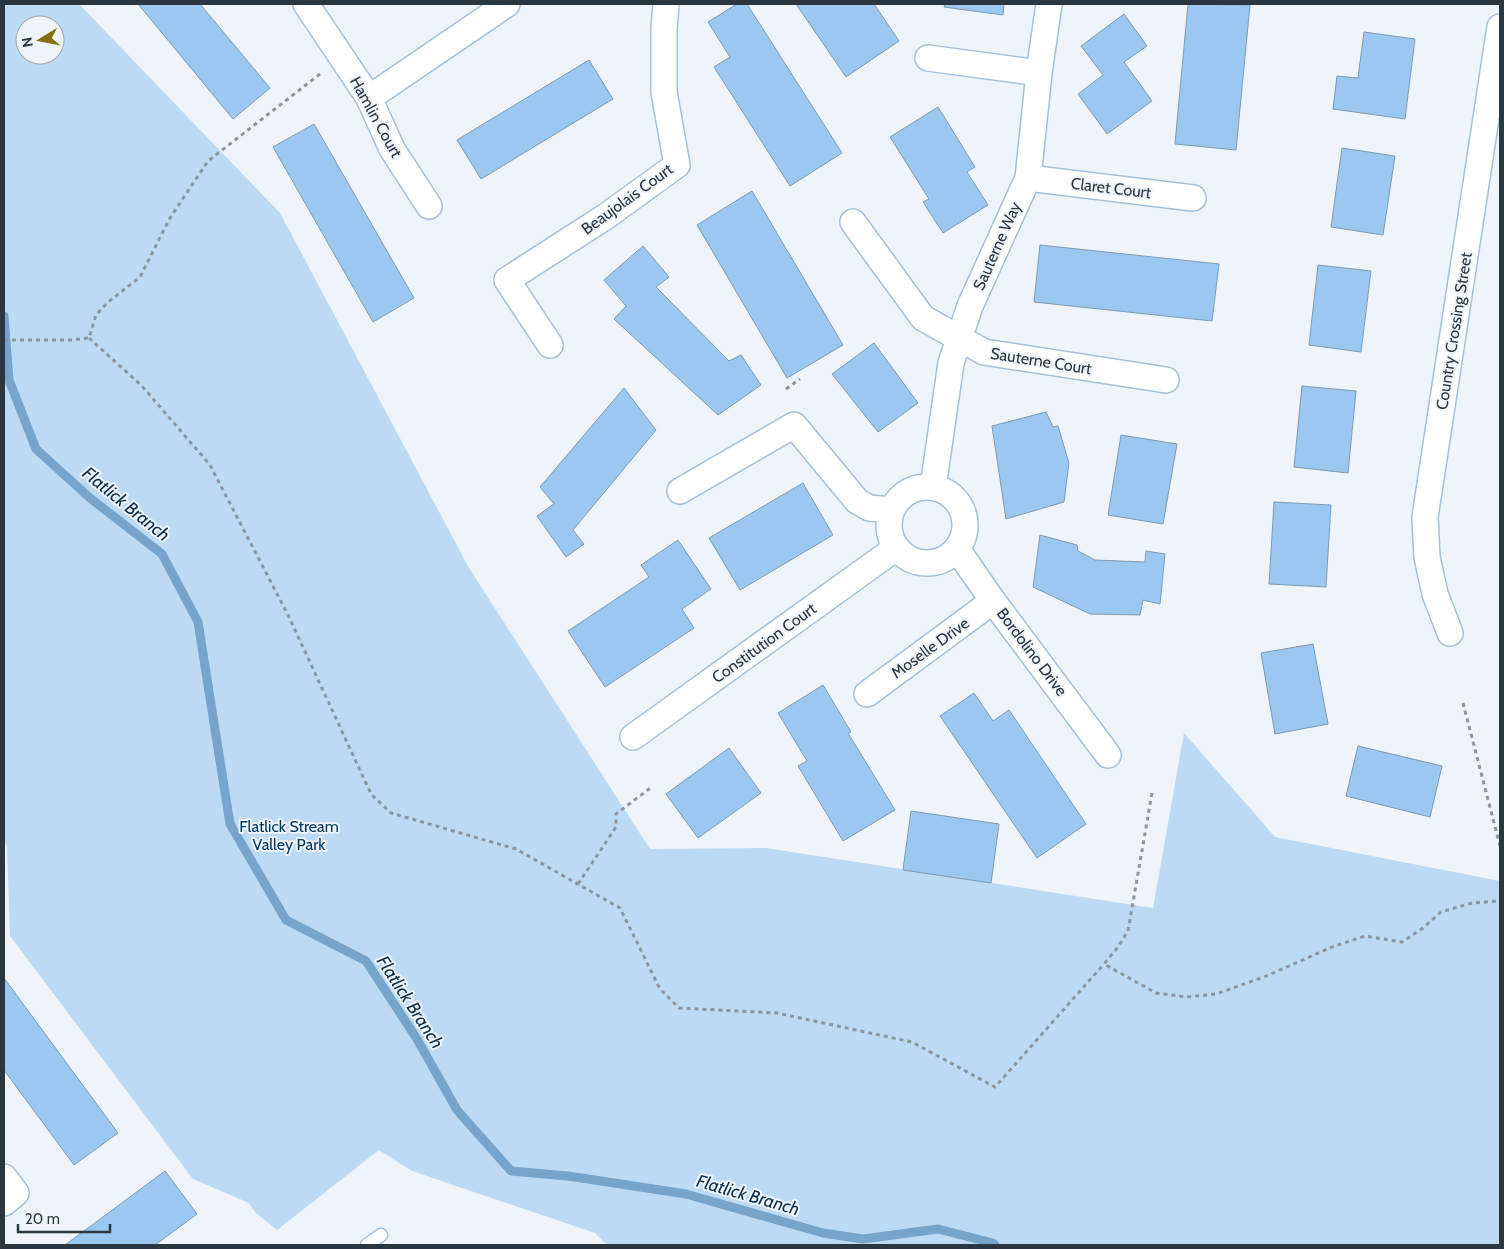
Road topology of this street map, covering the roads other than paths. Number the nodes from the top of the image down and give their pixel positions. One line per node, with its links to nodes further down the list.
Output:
1 (306, 4): 8 (street, Hamlin Court)
2 (508, 4): 8 (street)
3 (666, 4): 14 (street, Beaujolais Court)
4 (1049, 4): 7 (street, Sauterne Way)
5 (1500, 27): 22 (street, Country Crossing Street)
6 (928, 58): 7 (street)
7 (1039, 73): 9 (street, Sauterne Way)
8 (369, 98): 11 (street, Hamlin Court)
9 (1028, 178): 10 (street, Claret Court); 13 (street, Sauterne Way)
10 (1193, 198)
11 (429, 206)
12 (853, 222): 13 (street, Sauterne Court)
13 (960, 338): 15 (street, Sauterne Court); 16 (street, Sauterne Way)
14 (550, 345)
15 (1166, 380)
16 (933, 487): 18 (street); 20 (street)
17 (680, 491): 18 (street)
18 (892, 510): 19 (street)
19 (896, 548): 20 (street); 24 (street, Constitution Court)
20 (958, 549): 21 (street, Bordolino Drive)
21 (993, 601): 23 (street, Moselle Drive); 25 (street, Bordolino Drive)
22 (1450, 633)
23 (867, 694)
24 (633, 738)
25 (1108, 755)
26 (4, 1177): 27 (street)
27 (4, 1203)
28 (381, 1235): 29 (lane)
29 (367, 1245)

